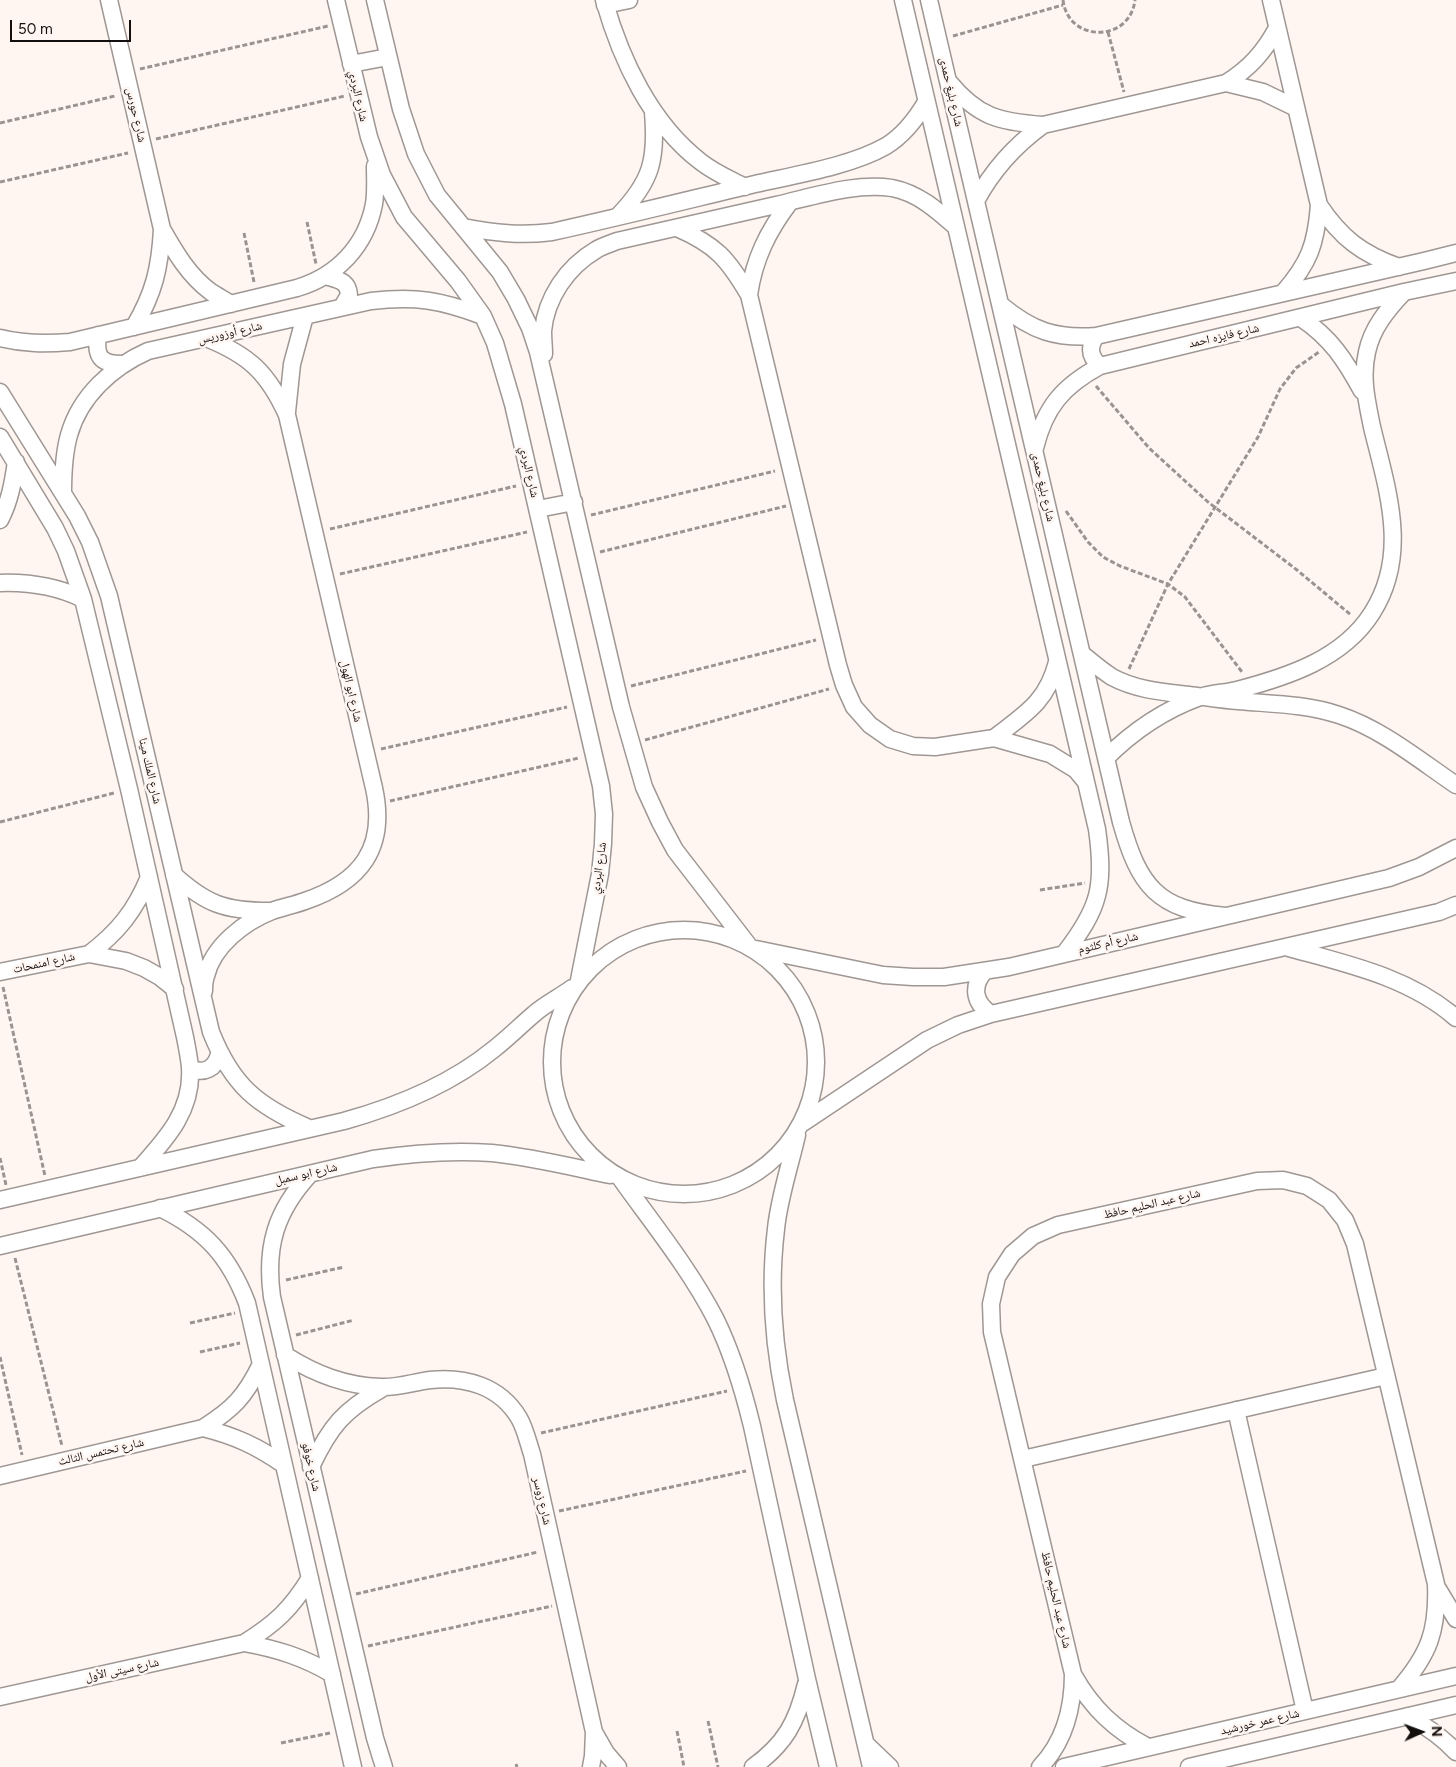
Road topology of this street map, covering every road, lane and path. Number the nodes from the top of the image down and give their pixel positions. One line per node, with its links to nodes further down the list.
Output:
1 (109, 0): 19 (street, شارع حورس)
2 (336, 0): 12 (street, شارع البردي)
3 (375, 0): 17 (street)
4 (629, 0): 10 (street)
5 (903, 0): 16 (street, شارع بليغ حمدى)
6 (1063, 0): 11 (path)
7 (1136, 0): 14 (path)
8 (1271, 0): 13 (street)
9 (931, 2): 15 (street, شارع بليغ حمدى)
10 (604, 3): 27 (street)
11 (1064, 5): 14 (path); 15 (path)
12 (341, 23): 18 (street, شارع البردي); 19 (path)
13 (1277, 28): 21 (street); 26 (street)
14 (1108, 32): 25 (path)
15 (939, 40): 16 (street); 20 (street, شارع بليغ حمدى)
16 (912, 41): 24 (street, شارع بليغ حمدى)
17 (388, 57): 18 (street); 41 (street)
18 (351, 64): 23 (street, شارع البردي)
19 (126, 72): 22 (street, شارع حورس)
20 (948, 80): 29 (street); 36 (street, شارع بليغ حمدى)
21 (1226, 82): 25 (street); 26 (street)
22 (130, 92): 28 (path); 30 (street, شارع حورس)
23 (358, 93): 30 (path); 31 (street, شارع البردي)
24 (926, 102): 32 (street); 42 (street, شارع بليغ حمدى)
25 (1127, 106): 29 (street)
26 (1296, 108): 38 (street)
27 (654, 112): 34 (street); 39 (street)
28 (0, 123)
29 (1043, 125): 36 (street)
30 (143, 146): 33 (path); 44 (street, شارع حورس)
31 (375, 156): 50 (street); 61 (street, شارع البردي)
32 (820, 169): 34 (street); 35 (street)
33 (0, 182)
34 (745, 186): 39 (street)
35 (825, 194): 37 (street); 42 (street)
36 (976, 201): 58 (street, شارع بليغ حمدى)
37 (790, 202): 43 (street); 55 (street)
38 (1319, 205): 49 (street); 54 (street)
39 (617, 216): 41 (street); 46 (street)
40 (307, 222): 50 (path)
41 (463, 227): 71 (street)
42 (956, 227): 85 (street, شارع بليغ حمدى)
43 (677, 228): 46 (street); 55 (street)
44 (162, 229): 57 (street, شارع حورس); 63 (street, شارع حورس)
45 (244, 234): 56 (path)
46 (617, 242): 71 (street)
47 (1456, 253): 48 (street)
48 (1424, 261): 49 (street); 52 (street)
49 (1399, 267): 54 (street)
50 (323, 278): 56 (street); 59 (street)
51 (1456, 281): 52 (street, شارع فايزه احمد)
52 (1430, 286): 53 (street, شارع فايزه احمد)
53 (1404, 292): 62 (street, شارع فايزه احمد); 73 (street)
54 (1283, 293): 65 (street)
55 (749, 295): 78 (street)
56 (258, 298): 57 (street)
57 (231, 304): 63 (street)
58 (1000, 305): 65 (street); 76 (street, شارع بليغ حمدى)
59 (342, 307): 60 (street, شارع أوزوريس); 61 (street, شارع أوزوريس)
60 (305, 316): 67 (street, شارع أوزوريس); 74 (street, شارع ابو الهول)
61 (483, 316): 79 (street, شارع البردي)
62 (1301, 318): 68 (street); 70 (street, شارع فايزه احمد)
63 (134, 326): 64 (street)
64 (98, 335): 66 (street); 69 (street)
65 (1096, 336): 70 (street)
66 (0, 338)
67 (206, 338): 69 (street, شارع أوزوريس); 74 (street, شارع ابو الهول)
68 (1332, 343): 73 (street); 83 (path)
69 (122, 364): 80 (street, شارع أوزوريس)
70 (1093, 370): 76 (street, شارع فايزه احمد); 83 (path)
71 (545, 377): 86 (street)
72 (0, 392): 80 (street, شارع الملك مينا)
73 (1366, 398): 95 (street)
74 (287, 415): 89 (street, شارع ابو الهول)
75 (0, 437): 77 (street, شارع الملك مينا)
76 (1034, 450): 82 (street, شارع بليغ حمدى)
77 (16, 462): 87 (street); 94 (street, شارع الملك مينا)
78 (790, 468): 81 (street); 86 (path)
79 (532, 483): 84 (street, شارع البردي); 89 (path)
80 (63, 492): 118 (street, شارع الملك مينا)
81 (799, 503): 90 (path); 96 (street)
82 (1054, 504): 85 (street); 93 (path); 97 (street, شارع بليغ حمدى)
83 (1215, 507): 93 (path); 95 (path)
84 (538, 509): 86 (street); 88 (street, شارع البردي)
85 (1022, 509): 98 (street, شارع بليغ حمدى)
86 (576, 510): 90 (street)
87 (0, 520)
88 (542, 529): 91 (path); 104 (street, شارع البردي)
89 (314, 533): 91 (street, شارع ابو الهول)
90 (586, 555): 102 (street)
91 (325, 578): 107 (street, شارع ابو الهول)
92 (0, 583): 94 (street)
93 (1168, 584): 99 (path); 101 (path)
94 (83, 599): 112 (street, شارع الملك مينا)
95 (1362, 625): 101 (street)
96 (832, 636): 100 (street); 102 (path)
97 (1082, 654): 99 (street); 109 (street, شارع بليغ حمدى)
98 (1057, 662): 105 (street); 110 (street, شارع بليغ حمدى)
99 (1123, 682): 103 (street)
100 (844, 685): 105 (street); 106 (path)
101 (1253, 686): 103 (street)
102 (617, 689): 106 (street)
103 (1202, 696): 109 (street); 111 (street)
104 (583, 703): 107 (path); 108 (street, شارع البردي)
105 (994, 738): 110 (street)
106 (630, 744): 125 (street)
107 (366, 753): 113 (street, شارع ابو الهول)
108 (595, 755): 113 (path); 131 (street, شارع البردي)
109 (1106, 758): 115 (street, شارع بليغ حمدى)
110 (1086, 781): 116 (street, شارع بليغ حمدى)
111 (1456, 785)
112 (129, 789): 114 (path); 119 (street, شارع الملك مينا)
113 (377, 804): 123 (street, شارع ابو الهول)
114 (0, 822)
115 (1121, 822): 116 (street); 124 (street, شارع بليغ حمدى)
116 (1096, 829): 120 (street, شارع بليغ حمدى)
117 (1456, 848): 124 (street, شارع أم كلثوم)
118 (174, 874): 123 (street, شارع ابو الهول); 133 (street, شارع الملك مينا)
119 (149, 876): 127 (street, شارع امنمحات); 132 (street, شارع الملك مينا)
120 (1100, 880): 121 (path); 128 (street, شارع بليغ حمدى)
121 (1040, 890)
122 (1456, 905): 126 (street)
123 (271, 911): 133 (street, شارع ابو الهول)
124 (1226, 916): 128 (street, شارع أم كلثوم)
125 (751, 947): 129 (street, شارع أم كلثوم); 131 (street); 138 (street)
126 (1287, 948): 134 (street); 135 (street)
127 (89, 954): 130 (street, شارع امنمحات); 132 (street, شارع امنمحات)
128 (1064, 954): 129 (street, شارع أم كلثوم)
129 (985, 971): 134 (street)
130 (0, 972): 144 (path)
131 (577, 983): 139 (street); 143 (street)
132 (175, 989): 137 (street, شارع الملك مينا)
133 (203, 998): 136 (street, شارع الملك مينا)
134 (991, 1014): 138 (street)
135 (1456, 1018)
136 (219, 1054): 137 (street); 139 (street, شارع الملك مينا)
137 (190, 1068): 141 (street, شارع الملك مينا)
138 (799, 1127): 143 (street); 196 (street)
139 (309, 1128): 141 (street)
140 (0, 1158): 145 (path)
141 (140, 1168): 144 (street)
142 (310, 1174): 143 (street, شارع ابو سمبل); 146 (street, شارع ابو سمبل); 149 (street, شارع خوفو)
143 (618, 1178): 160 (street)
144 (48, 1188): 145 (street)
145 (4, 1199)
146 (160, 1208): 147 (street, شارع ابو سمبل); 150 (street, شارع خوفو)
147 (4, 1242): 166 (path)
148 (344, 1267): 149 (path)
149 (271, 1290): 150 (street); 153 (street, شارع خوفو)
150 (247, 1306): 152 (path); 154 (street, شارع خوفو)
151 (354, 1320): 153 (path)
152 (190, 1323)
153 (281, 1338): 156 (street, شارع خوفو)
154 (255, 1340): 155 (path); 158 (street, شارع خوفو)
155 (200, 1352)
156 (285, 1355): 161 (street, شارع زوسر); 168 (street, شارع خوفو)
157 (0, 1357): 170 (path)
158 (261, 1364): 163 (street, شارع تحتمس الثالث); 167 (street, شارع خوفو)
159 (1386, 1376): 162 (street); 165 (street, شارع عبد الحليم حافظ); 175 (street, شارع عبد الحليم حافظ)
160 (742, 1387): 164 (path); 169 (street)
161 (383, 1388): 164 (street, شارع زوسر); 168 (street, شارع زوسر)
162 (1236, 1410): 165 (street); 188 (street)
163 (203, 1428): 166 (street, شارع تحتمس الثالث); 167 (street, شارع تحتمس الثالث)
164 (527, 1436): 172 (street, شارع زوسر)
165 (1023, 1459): 182 (street, شارع عبد الحليم حافظ)
166 (65, 1461): 170 (street, شارع تحتمس الثالث)
167 (284, 1465): 174 (street, شارع خوفو)
168 (311, 1467): 176 (street, شارع خوفو)
169 (761, 1468): 172 (path); 184 (street)
170 (26, 1470): 171 (street, شارع تحتمس الثالث)
171 (0, 1476)
172 (545, 1514): 173 (street, شارع زوسر)
173 (553, 1548): 176 (path); 177 (street, شارع زوسر)
174 (310, 1578): 179 (street, شارع سيتى الأول); 181 (street, شارع خوفو)
175 (1436, 1584): 178 (street, شارع عبد الحليم حافظ); 185 (street, شارع عبد الحليم حافظ)
176 (342, 1597): 180 (street, شارع خوفو)
177 (565, 1603): 180 (path); 192 (street, شارع زوسر)
178 (1456, 1619)
179 (244, 1643): 181 (street, شارع سيتى الأول); 186 (street, شارع سيتى الأول)
180 (354, 1648): 194 (street, شارع خوفو)
181 (332, 1674): 193 (street, شارع خوفو)
182 (1073, 1674): 197 (street, شارع عبد الحليم حافظ); 209 (street, شارع عبد الحليم حافظ)
183 (1456, 1676): 185 (street, شارع عمر خورشيد)
184 (807, 1679): 205 (street); 206 (street)
185 (1399, 1689): 188 (street, شارع عمر خورشيد)
186 (0, 1697)
187 (1456, 1705): 189 (street)
188 (1305, 1711): 197 (street, شارع عمر خورشيد)
189 (1408, 1716): 198 (street); 211 (street)
190 (708, 1721): 204 (path)
191 (677, 1731): 203 (path)
192 (594, 1732): 201 (street, شارع زوسر); 202 (street, شارع زوسر)
193 (347, 1736): 194 (street); 195 (path); 199 (street, شارع خوفو)
194 (375, 1738): 200 (street, شارع خوفو)
195 (280, 1743)
196 (866, 1744): 207 (street); 208 (street)
197 (1148, 1747): 210 (street, شارع عمر خورشيد)
198 (1456, 1752)
199 (353, 1767)
200 (384, 1767)
201 (591, 1767)
202 (618, 1767)
203 (684, 1767)
204 (718, 1767)
205 (753, 1767)
206 (828, 1767)
207 (871, 1767)
208 (890, 1767)
209 (1040, 1767)
210 (1064, 1767)
211 (1189, 1767)

